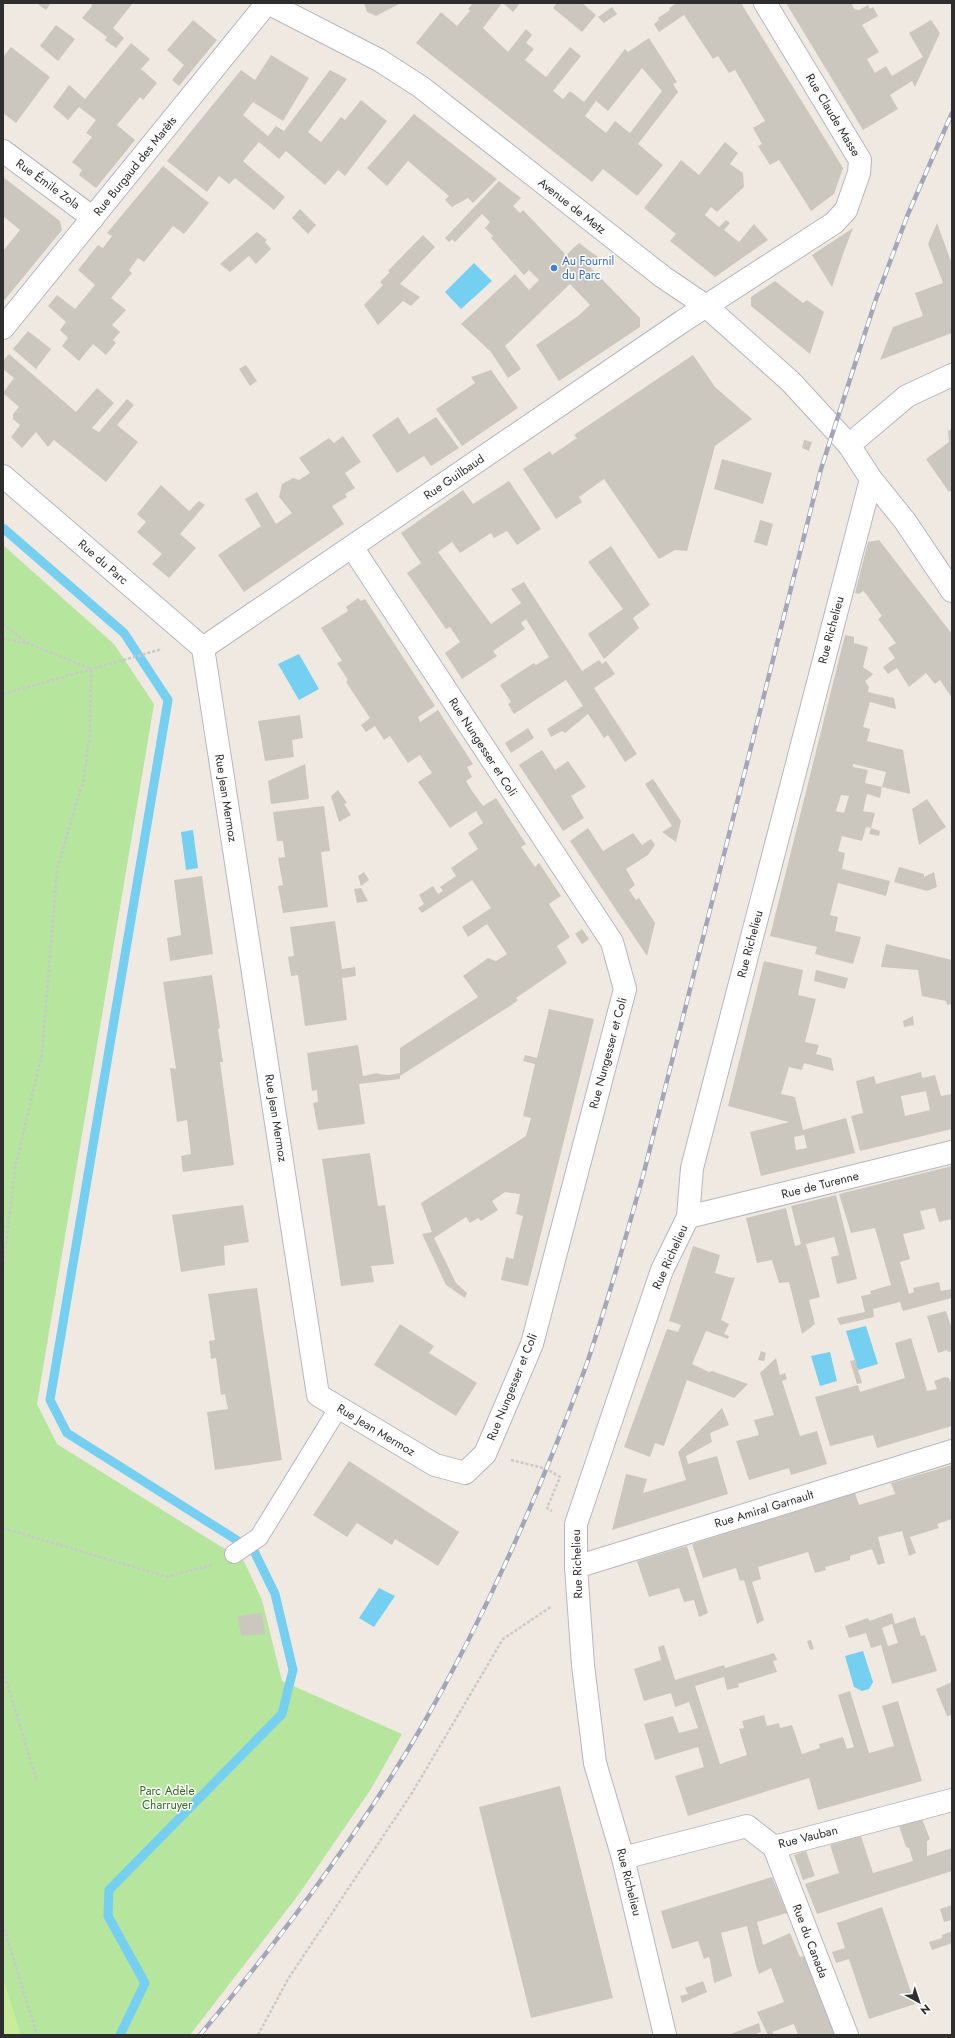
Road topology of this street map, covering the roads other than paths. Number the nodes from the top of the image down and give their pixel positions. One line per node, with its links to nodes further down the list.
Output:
1 (268, 3): 4 (street, Rue Burgaud des Marêts); 5 (street, Avenue de Metz)
2 (765, 3): 5 (street, Rue Claude Masse)
3 (3, 151): 4 (street, Rue Émile Zola)
4 (93, 218): 6 (street, Rue Burgaud des Marêts)
5 (706, 306): 8 (street, Avenue de Metz); 11 (street, Rue Guilbaud)
6 (3, 328)
7 (952, 375): 8 (street)
8 (849, 445): 10 (street, Avenue de Metz)
9 (3, 476): 13 (street, Rue du Parc)
10 (871, 479): 12 (street, Avenue de Metz); 15 (street, Rue Richelieu)
11 (352, 547): 13 (street, Rue Guilbaud); 18 (street, Rue Nungesser et Coli)
12 (952, 591)
13 (203, 648): 16 (street, Rue Jean Mermoz)
14 (952, 1152): 15 (street, Rue de Turenne)
15 (688, 1217): 20 (street, Rue Richelieu)
16 (339, 1407): 18 (street, Rue Jean Mermoz); 19 (lane)
17 (952, 1451): 20 (street, Rue Amiral Garnault)
18 (485, 1454)
19 (234, 1554)
20 (576, 1567): 23 (street, Rue Richelieu)
21 (952, 1800): 22 (street, Rue Vauban)
22 (774, 1847): 23 (street, Rue Vauban); 25 (street, Rue du Canada)
23 (623, 1858): 24 (street, Rue Richelieu)
24 (665, 2035)
25 (847, 2035)

